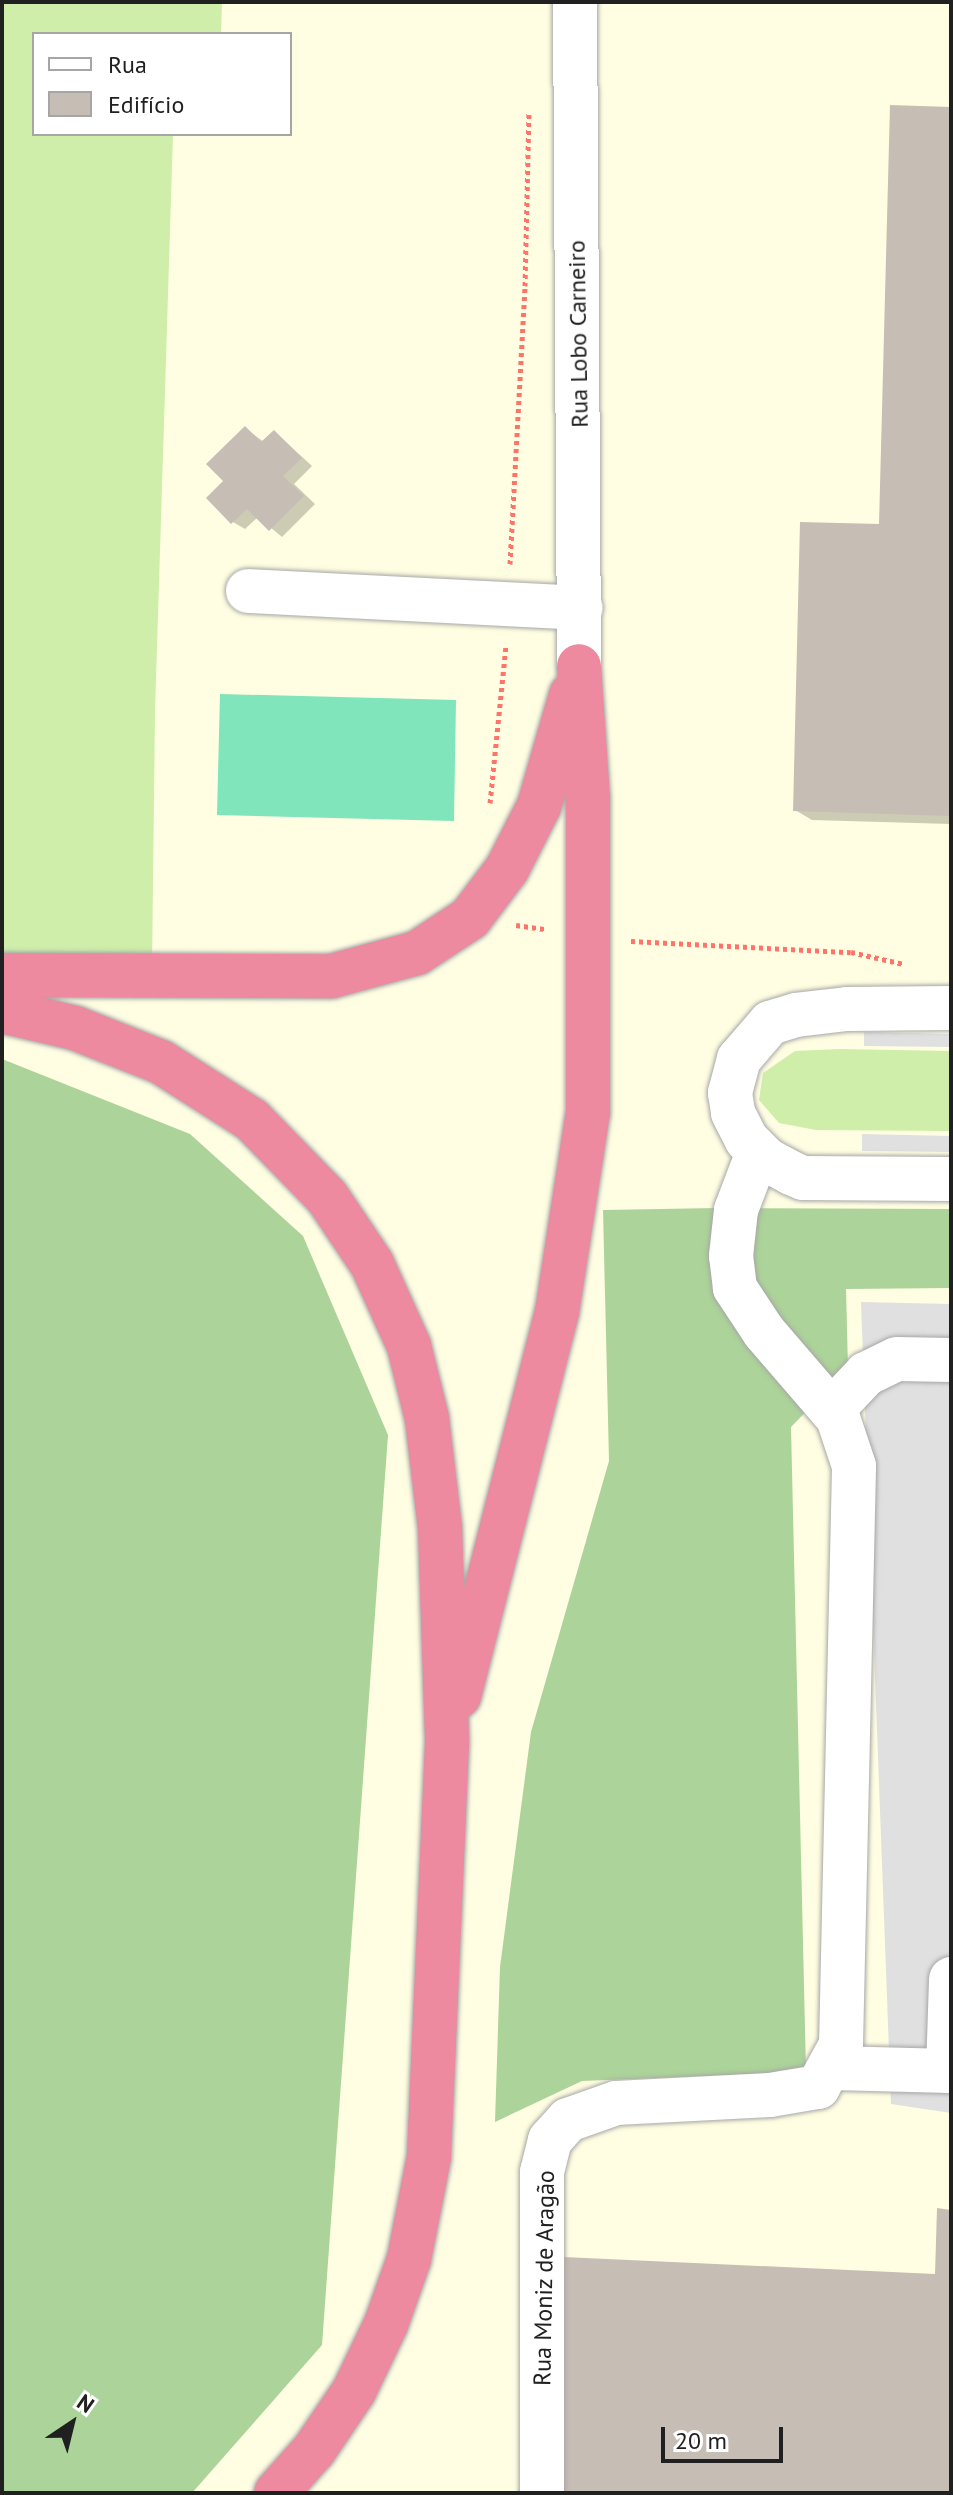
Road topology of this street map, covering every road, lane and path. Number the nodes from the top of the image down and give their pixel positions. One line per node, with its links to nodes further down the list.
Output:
1 (575, 2): 3 (street, Rua Lobo Carneiro)
2 (248, 591): 3 (street)
3 (581, 608): 4 (street, Rua Lobo Carneiro)
4 (579, 666): 5 (highway); 6 (highway)
5 (470, 918): 6 (path); 8 (highway)
6 (588, 935): 7 (path); 15 (highway)
7 (908, 965)
8 (2, 975)
9 (951, 1008): 11 (street)
10 (2, 1011): 15 (highway)
11 (758, 1152): 12 (street); 14 (street)
12 (951, 1179)
13 (951, 1360): 14 (street)
14 (832, 1410): 17 (street)
15 (447, 1743): 19 (highway)
16 (951, 1979): 18 (street)
17 (832, 2068): 18 (street); 20 (street, Rua Moniz de Aragão)
18 (950, 2071)
19 (276, 2493)
20 (542, 2493)

